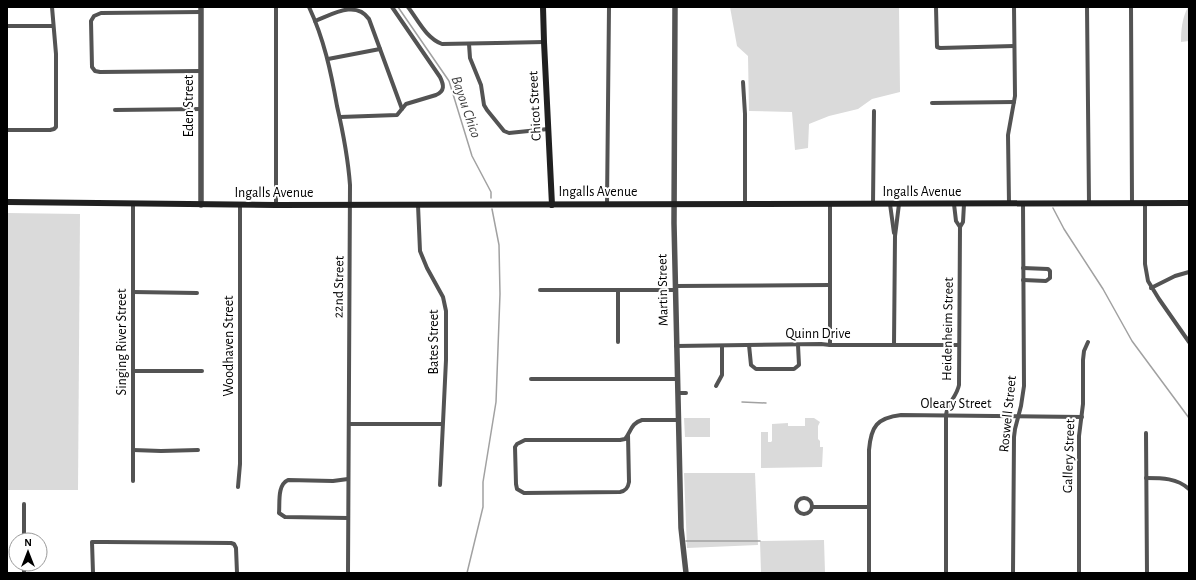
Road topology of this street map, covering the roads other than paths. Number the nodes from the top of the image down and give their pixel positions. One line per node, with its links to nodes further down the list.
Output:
1 (52, 7): 16 (street)
2 (276, 7): 52 (street)
3 (309, 7): 14 (street, 22nd Street)
4 (392, 7): 27 (street)
5 (408, 7): 18 (street)
6 (543, 7): 17 (main road, Chicot Street)
7 (609, 7): 42 (street)
8 (675, 7): 43 (street, Martin Street)
9 (936, 7): 19 (street)
10 (1014, 7): 19 (street)
11 (1087, 7): 38 (street)
12 (1131, 7): 39 (street)
13 (201, 9): 22 (street, Eden Street); 22 (street)
14 (316, 21): 20 (street); 21 (street, 22nd Street)
15 (7, 26): 16 (street)
16 (54, 26): 32 (street)
17 (544, 42): 18 (street); 31 (main road, Chicot Street)
18 (469, 44): 31 (street)
19 (1014, 46): 24 (street)
20 (380, 49): 21 (street); 27 (street)
21 (328, 59): 30 (street, 22nd Street)
22 (201, 71): 26 (street, Eden Street)
23 (743, 82): 44 (street)
24 (1014, 102): 25 (street); 36 (street)
25 (932, 103)
26 (201, 109): 28 (street); 50 (street, Eden Street)
27 (402, 109): 30 (street)
28 (115, 110)
29 (874, 111): 45 (street)
30 (340, 117): 53 (street, 22nd Street)
31 (548, 129): 55 (main road, Chicot Street)
32 (7, 130)
33 (7, 202): 34 (main road, Ingalls Avenue)
34 (133, 203): 50 (main road, Ingalls Avenue); 66 (street, Singing River Street)
35 (830, 203): 44 (main road, Ingalls Avenue); 45 (main road, Ingalls Avenue); 61 (street)
36 (1009, 203): 37 (main road, Ingalls Avenue); 49 (main road, Ingalls Avenue)
37 (1023, 203): 38 (main road, Ingalls Avenue); 58 (street, Roswell Street)
38 (1089, 203): 39 (main road, Ingalls Avenue)
39 (1132, 203): 40 (main road, Ingalls Avenue)
40 (1145, 203): 41 (main road, Ingalls Avenue); 63 (street)
41 (1189, 203)
42 (607, 204): 43 (main road, Ingalls Avenue); 55 (main road, Ingalls Avenue)
43 (673, 204): 44 (main road, Ingalls Avenue); 62 (street, Martin Street)
44 (745, 204)
45 (873, 204): 46 (main road, Ingalls Avenue)
46 (890, 204): 47 (main road, Ingalls Avenue); 57 (street)
47 (899, 204): 48 (main road, Ingalls Avenue); 57 (street)
48 (954, 204): 49 (main road, Ingalls Avenue); 56 (street)
49 (964, 204): 56 (street, Heidenheim Street)
50 (201, 205): 51 (main road, Ingalls Avenue)
51 (240, 205): 52 (main road, Ingalls Avenue); 99 (street, Woodhaven Street)
52 (276, 205): 53 (main road, Ingalls Avenue)
53 (350, 205): 54 (main road, Ingalls Avenue); 89 (street, 22nd Street)
54 (418, 205): 55 (main road, Ingalls Avenue); 90 (street, Bates Street)
55 (552, 205)
56 (960, 227): 75 (street, Heidenheim Street)
57 (895, 236): 74 (street)
58 (1024, 268): 60 (street, Roswell Street); 60 (street)
59 (1189, 272): 63 (street)
60 (1023, 280): 86 (street, Roswell Street)
61 (830, 285): 62 (street); 73 (street)
62 (675, 288): 65 (street); 76 (street, Martin Street)
63 (1151, 288): 70 (street)
64 (540, 290): 65 (street)
65 (618, 290): 68 (street)
66 (133, 292): 67 (street); 78 (street, Singing River Street)
67 (197, 293)
68 (618, 342)
69 (1088, 342): 87 (street, Gallery Street)
70 (1189, 342)
71 (749, 345): 72 (street, Quinn Drive); 72 (street); 77 (street, Quinn Drive)
72 (798, 345): 73 (street, Quinn Drive)
73 (830, 345): 74 (street, Quinn Drive)
74 (894, 345): 75 (street, Quinn Drive)
75 (959, 345): 85 (street, Heidenheim Street)
76 (676, 346): 77 (street, Quinn Drive); 81 (street, Martin Street)
77 (722, 346): 82 (street)
78 (133, 372): 79 (street); 93 (street, Singing River Street)
79 (202, 372)
80 (531, 379): 81 (street)
81 (677, 379): 83 (street, Martin Street)
82 (716, 386)
83 (678, 393): 84 (street); 88 (street, Martin Street)
84 (686, 393)
85 (946, 416): 86 (street, Oleary Street); 103 (street, Oleary Street); 111 (street, Heidenheim Street)
86 (1019, 416): 87 (street, Oleary Street); 112 (street, Roswell Street)
87 (1082, 417): 113 (street, Gallery Street)
88 (678, 420): 92 (street); 109 (street, Martin Street)
89 (349, 424): 90 (street); 96 (street, 22nd Street)
90 (442, 424): 98 (street, Bates Street)
91 (1146, 433): 95 (street)
92 (626, 440): 92 (street)
93 (133, 450): 94 (street); 97 (street, Singing River Street)
94 (198, 450)
95 (1146, 478): 100 (street); 114 (street)
96 (348, 479): 104 (street, 22nd Street); 104 (street)
97 (133, 481)
98 (440, 485)
99 (238, 486)
100 (1189, 489)
101 (24, 504): 105 (street)
102 (812, 507): 103 (street)
103 (869, 507): 110 (street)
104 (348, 518): 108 (street, 22nd Street)
105 (24, 532)
106 (93, 573): 107 (street)
107 (237, 573)
108 (348, 573)
109 (686, 573)
110 (869, 573)
111 (946, 573)
112 (1013, 573)
113 (1079, 573)
114 (1147, 573)

